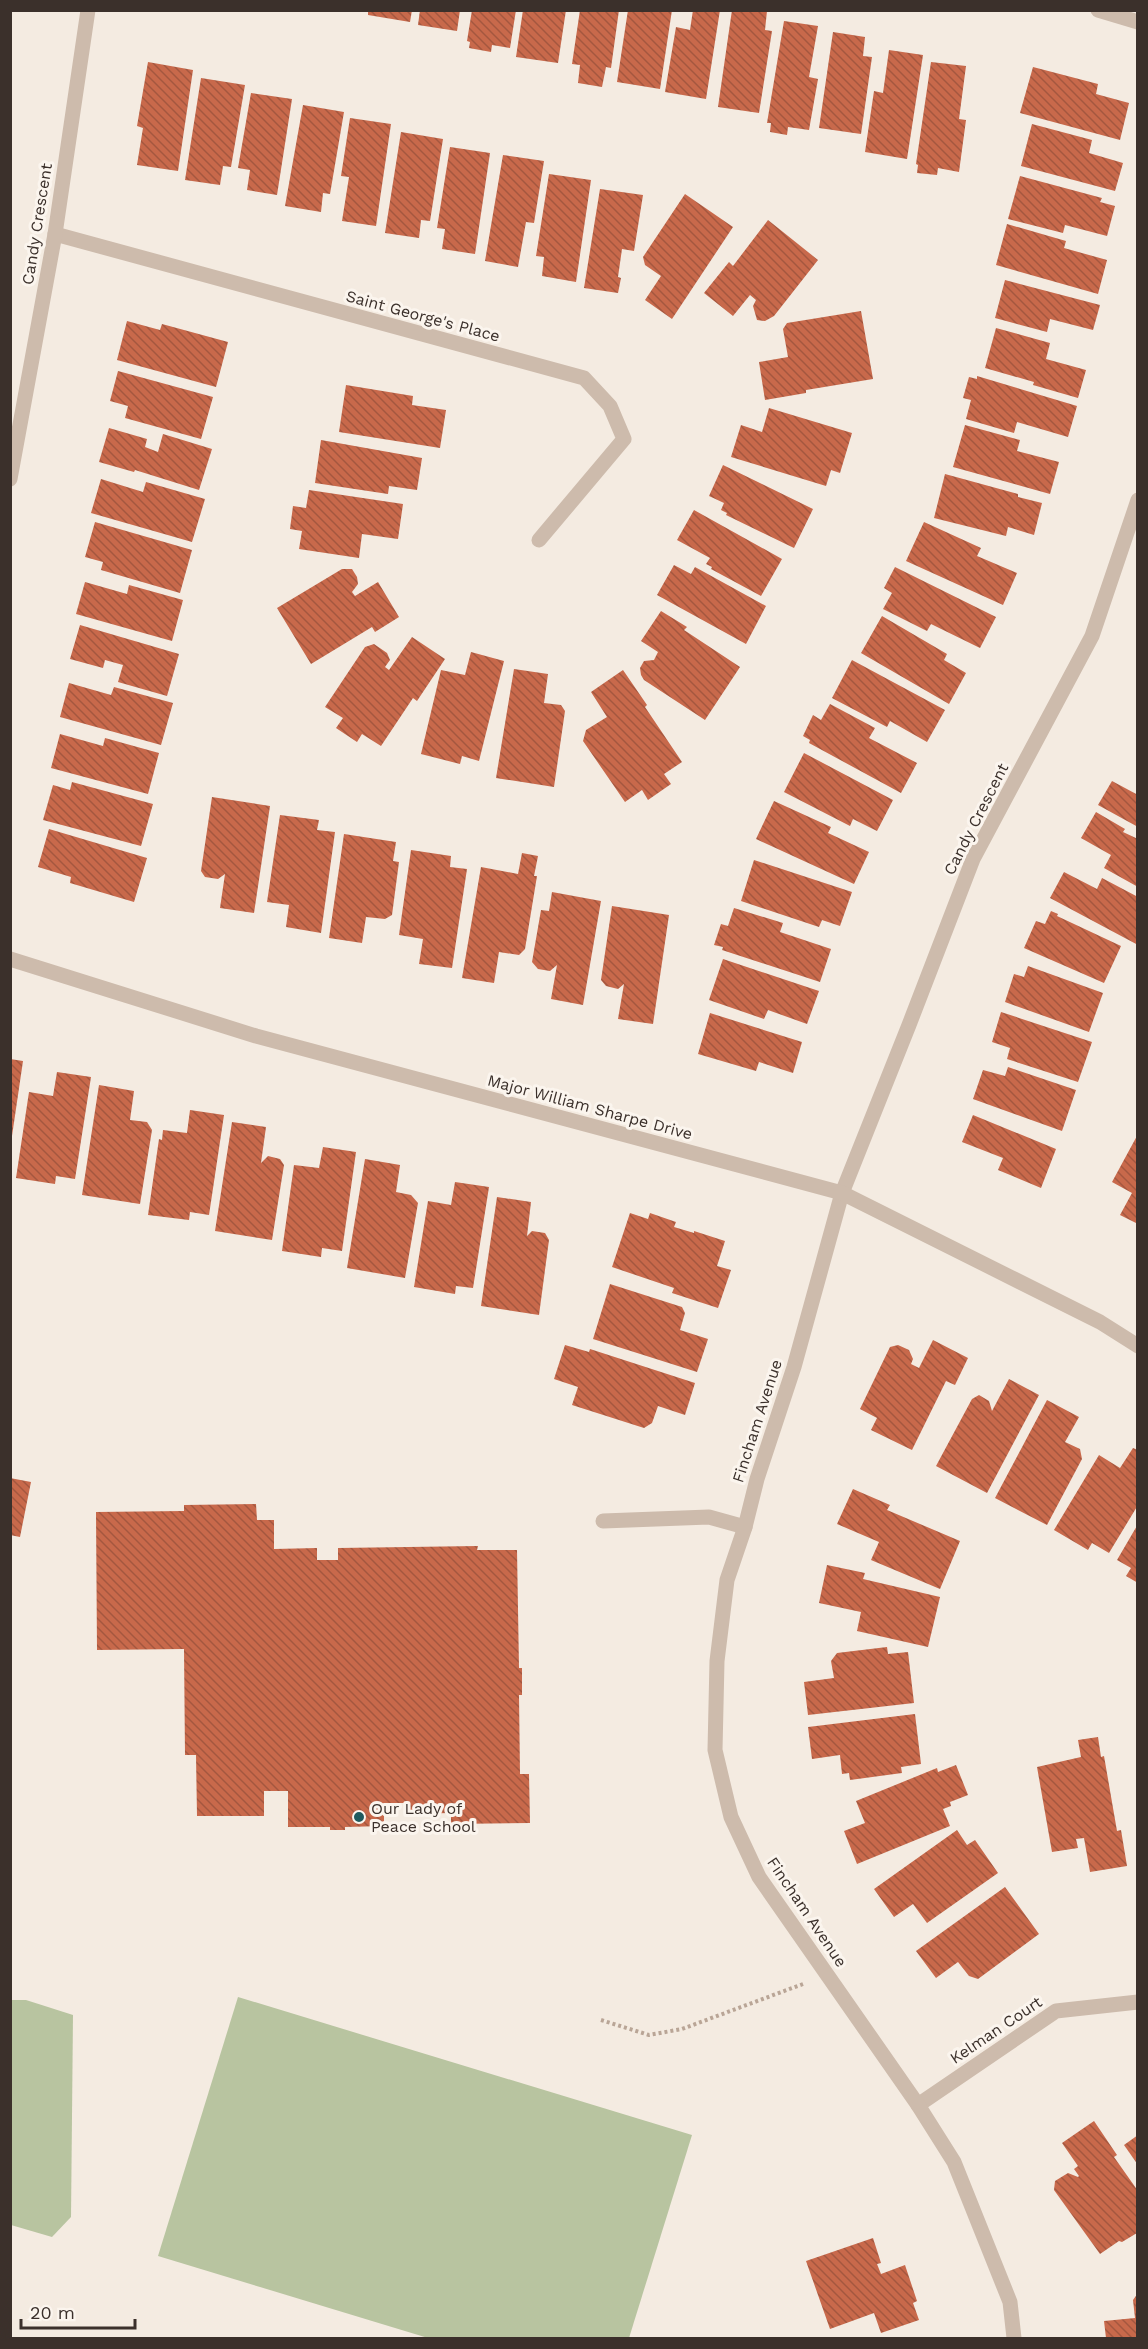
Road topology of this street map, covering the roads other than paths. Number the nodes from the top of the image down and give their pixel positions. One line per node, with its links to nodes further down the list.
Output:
1 (88, 10): 4 (street, Candy Crescent)
2 (1098, 10): 3 (street)
3 (1137, 22)
4 (55, 234): 5 (street, Candy Crescent); 7 (street, Saint George's Place)
5 (10, 479)
6 (1137, 500): 9 (street, Candy Crescent)
7 (539, 540)
8 (10, 959): 9 (street, Major William Sharpe Drive)
9 (842, 1193): 10 (street, Major William Sharpe Drive); 12 (street, Fincham Avenue)
10 (1137, 1346)
11 (603, 1521): 12 (street)
12 (745, 1527): 14 (street, Fincham Avenue)
13 (1137, 2002): 14 (street, Kelman Court)
14 (918, 2105): 15 (street, Fincham Avenue)
15 (1014, 2338)

